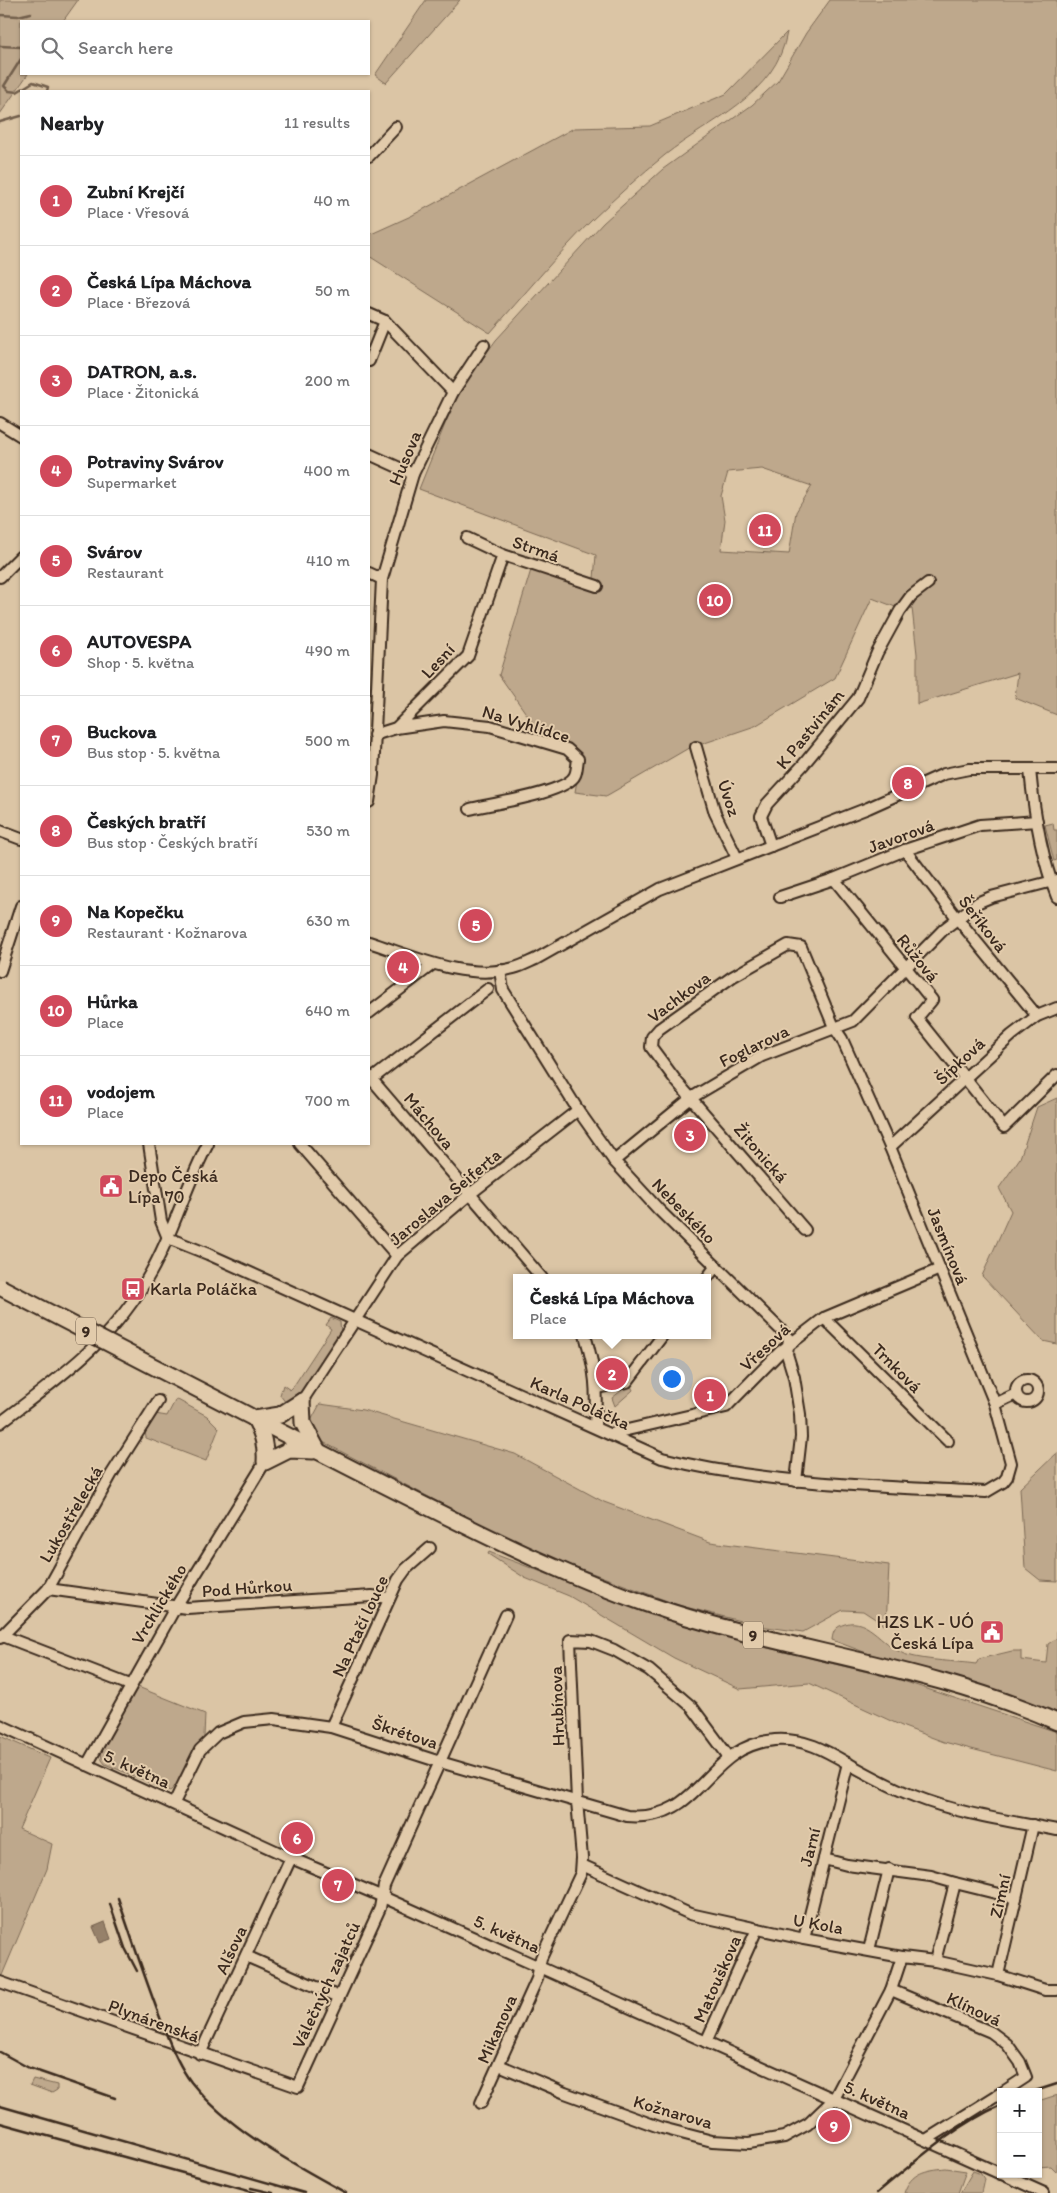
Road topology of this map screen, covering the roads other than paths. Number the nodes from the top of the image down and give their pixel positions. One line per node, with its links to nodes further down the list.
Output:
1 (396, 127): 2 (street)
2 (370, 155)
3 (370, 314): 4 (street)
4 (386, 320): 6 (street); 7 (street)
5 (484, 345): 7 (street, Husova)
6 (370, 359)
7 (452, 392): 11 (street, Husova)
8 (0, 422): 9 (street)
9 (20, 435)
10 (370, 454): 11 (street)
11 (413, 474): 17 (street, Husova)
12 (467, 538): 13 (street, Strmá)
13 (502, 555): 19 (street, Strmá); 20 (street, Lesní)
14 (20, 557): 16 (street)
15 (370, 573): 17 (street)
16 (0, 576)
17 (382, 579): 21 (street, Husova)
18 (928, 583): 31 (street, K Pastvinám)
19 (597, 586)
20 (396, 728): 21 (street, Lesní); 27 (street, Na Vyhlídce)
21 (374, 735): 25 (street, Husova)
22 (696, 747): 33 (street, Úvoz)
23 (1057, 769): 24 (street)
24 (1030, 770): 28 (street); 31 (street)
25 (371, 775): 26 (street, Husova)
26 (370, 788)
27 (470, 809)
28 (1037, 821): 32 (street, Javorová); 35 (street)
29 (0, 831): 30 (street)
30 (20, 839)
31 (771, 846): 33 (street)
32 (905, 850): 34 (street, Javorová); 39 (street, Šeříková)
33 (737, 858): 44 (street)
34 (834, 879): 36 (street, Javorová); 43 (street, Růžová)
35 (1054, 880): 37 (street); 39 (street, Foglarova)
36 (780, 897)
37 (1057, 897)
38 (20, 914): 40 (street)
39 (957, 918): 43 (street, Foglarova); 49 (street, Šeříková)
40 (17, 936): 45 (street)
41 (370, 942): 42 (street)
42 (433, 964): 44 (street); 48 (street)
43 (905, 968): 50 (street, Foglarova); 53 (street, Růžová)
44 (500, 970): 55 (street, Nebeského)
45 (0, 971)
46 (488, 990): 52 (street)
47 (1057, 1008): 49 (street, Šípková)
48 (370, 1012)
49 (1036, 1016): 53 (street, Šípková)
50 (834, 1027): 54 (street, Foglarova); 54 (street, Vachkova); 59 (street, Jasmínová)
51 (1057, 1075): 53 (street, Růžová)
52 (370, 1077): 61 (street, Máchova)
53 (964, 1078): 59 (street, Šípková)
54 (691, 1098): 60 (street); 62 (street, Žitonická)
55 (578, 1110): 60 (street, Nebeského); 61 (street, Jaroslava Seiferta)
56 (149, 1145): 63 (street)
57 (209, 1145): 63 (street)
58 (301, 1145): 64 (street)
59 (890, 1147): 66 (street, Jasmínová)
60 (614, 1161): 65 (street, Nebeského)
61 (470, 1194): 64 (street, Jaroslava Seiferta); 67 (street, Máchova)
62 (805, 1230)
63 (168, 1238): 71 (street, Karla Poláčka); 81 (street)
64 (398, 1256): 71 (street, Jaroslava Seiferta)
65 (716, 1266): 68 (street); 74 (street, Nebeského)
66 (940, 1269): 70 (street, Vřesová); 79 (street, Jasmínová)
67 (539, 1274)
68 (710, 1274)
69 (0, 1287): 80 (main road, 9, bridge)
70 (824, 1318): 74 (street, Vřesová); 84 (street, Trnková)
71 (355, 1320): 77 (street, Jaroslava Seiferta); 82 (street, Karla Poláčka)
72 (586, 1339): 75 (street)
73 (660, 1339): 75 (street)
74 (784, 1349): 83 (street, Vřesová); 87 (street, Nebeského)
75 (597, 1388): 82 (street)
76 (1016, 1394): 79 (street)
77 (302, 1401): 80 (main road); 85 (main road)
78 (158, 1402): 90 (street, Lukostřelecká)
79 (995, 1404): 88 (street, Jasmínová)
80 (255, 1419): 85 (main road, 9); 86 (main road)
81 (0, 1423)
82 (594, 1427): 83 (street, Karla Poláčka)
83 (610, 1434): 87 (street, Karla Poláčka)
84 (948, 1441)
85 (319, 1452): 86 (main road); 96 (main road, 9)
86 (265, 1462): 92 (street, Vrchlického)
87 (796, 1481): 88 (street, Karla Poláčka)
88 (1003, 1482)
89 (430, 1548): 91 (street, Na Ptačí louce)
90 (48, 1589): 92 (street, Pod Hůrkou); 94 (street, Lukostřelecká)
91 (389, 1598): 92 (street, Pod Hůrkou); 98 (street, Na Ptačí louce)
92 (175, 1608): 95 (street, Vrchlického)
93 (506, 1615): 100 (street, Válečných zajatců)
94 (1, 1637): 95 (street, Lukostřelecká)
95 (130, 1685): 102 (street, Vrchlického)
96 (1057, 1722)
97 (0, 1725): 102 (street, 5. května)
98 (331, 1727): 100 (street, Škrétova); 104 (street, Škrétova)
99 (729, 1757): 101 (street); 103 (street, Škrétova); 103 (street, Hrubínova)
100 (440, 1762): 103 (street, Škrétova); 112 (street, Válečných zajatců)
101 (848, 1764): 105 (street); 108 (street, Jarní)
102 (87, 1765): 104 (street, 5. května)
103 (577, 1801): 109 (street, Hrubínova)
104 (174, 1803): 107 (street, 5. května)
105 (1033, 1825): 106 (street); 113 (street, Zimní)
106 (1057, 1830)
107 (291, 1858): 112 (street, 5. května); 117 (street, Alšova)
108 (824, 1859): 110 (street); 115 (street, Jarní)
109 (582, 1865): 114 (street, U Kola); 120 (street, Hrubínova)
110 (889, 1870): 111 (street); 116 (street)
111 (955, 1883): 113 (street); 119 (street)
112 (383, 1897): 120 (street, 5. května); 125 (street, Válečných zajatců)
113 (1016, 1898): 121 (street, Zimní)
114 (757, 1929): 115 (street, U Kola); 126 (street, Matouškova)
115 (804, 1939): 116 (street, U Kola)
116 (869, 1950): 118 (street, U Kola)
117 (246, 1956): 125 (street); 127 (street, Alšova)
118 (902, 1957): 119 (street, U Kola); 123 (street, Kožnarova)
119 (935, 1961): 121 (street, U Kola)
120 (539, 1967): 126 (street, 5. května); 128 (street, Mikanova)
121 (998, 1975): 124 (street, U Kola)
122 (0, 1982): 127 (street, Plynárenská)
123 (891, 1990): 130 (street, Klínová); 132 (street, Kožnarova)
124 (1057, 1990)
125 (339, 1997): 129 (street, Válečných zajatců)
126 (706, 2042): 132 (street, 5. května)
127 (200, 2054): 129 (street, Plynárenská)
128 (498, 2065): 132 (street, Kožnarova); 133 (street, Mikanova)
129 (298, 2087)
130 (1009, 2088)
131 (997, 2095): 134 (street)
132 (834, 2099): 134 (street, 5. května)
133 (481, 2103)
134 (926, 2140): 135 (street, 5. května)
135 (997, 2172)
136 (1011, 2178): 137 (street, 5. května)
137 (1044, 2193)

